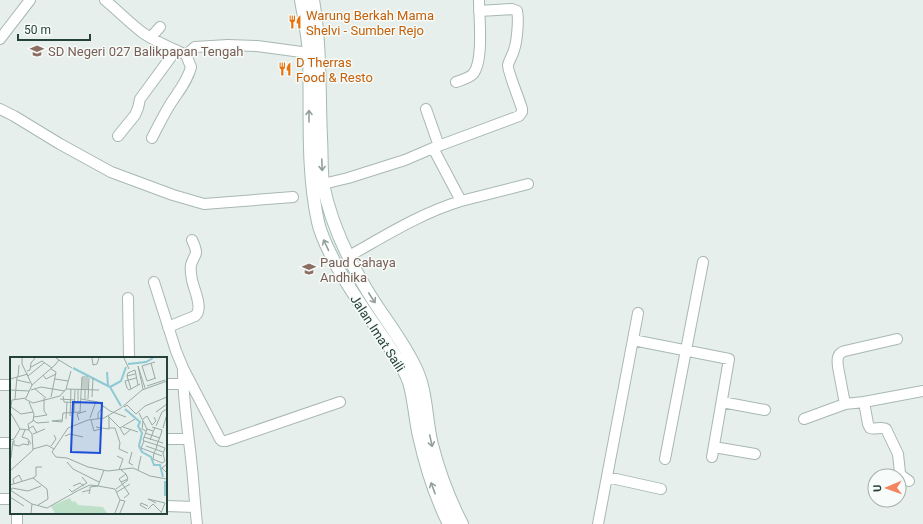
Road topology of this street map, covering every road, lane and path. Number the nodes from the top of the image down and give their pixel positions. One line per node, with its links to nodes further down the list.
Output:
1 (30, 0): 9 (street)
2 (105, 0): 8 (street)
3 (301, 0): 11 (main road, Jalan Imat Saili)
4 (313, 0): 19 (main road, Jalan Imat Saili, one-way to 19)
5 (479, 0): 6 (street)
6 (479, 13): 13 (street); 18 (street)
7 (160, 27): 8 (street)
8 (151, 38): 10 (street)
9 (0, 39)
10 (176, 50): 12 (street); 16 (street)
11 (308, 53): 12 (street); 44 (main road, Jalan Imat Saili, one-way to 11)
12 (186, 55): 17 (street)
13 (456, 82)
14 (0, 109): 21 (street)
15 (426, 109): 18 (street)
16 (118, 136)
17 (152, 138)
18 (436, 147): 19 (street); 22 (street)
19 (323, 184): 24 (main road, Jalan Imat Saili)
20 (528, 184): 22 (street)
21 (293, 197)
22 (461, 201): 24 (street)
23 (192, 240): 29 (street)
24 (348, 256): 44 (main road, Jalan Imat Saili, one-way to 44)
25 (703, 262): 32 (street)
26 (154, 282): 29 (street)
27 (128, 298): 33 (street)
28 (638, 313): 31 (street)
29 (168, 326): 34 (street)
30 (897, 339): 41 (street)
31 (632, 340): 32 (street); 49 (street)
32 (686, 351): 39 (street); 48 (street)
33 (129, 357)
34 (183, 368): 36 (street); 38 (street)
35 (167, 384): 36 (street)
36 (183, 384): 46 (street)
37 (923, 391): 40 (street)
38 (340, 402)
39 (722, 402): 42 (street); 47 (street)
40 (864, 402): 41 (street); 50 (street)
41 (845, 404): 43 (street)
42 (765, 410)
43 (804, 419)
44 (422, 424): 57 (main road, Jalan Imat Saili, one-way to 44); 58 (main road, Jalan Imat Saili, one-way to 58)
45 (167, 439): 46 (street)
46 (188, 439): 53 (street)
47 (755, 454)
48 (665, 459)
49 (607, 477): 51 (street); 59 (street)
50 (909, 482)
51 (661, 490)
52 (167, 506): 53 (street)
53 (195, 507): 56 (street)
54 (17, 514): 55 (street)
55 (16, 524)
56 (197, 524)
57 (449, 524)
58 (462, 524)
59 (598, 524)

